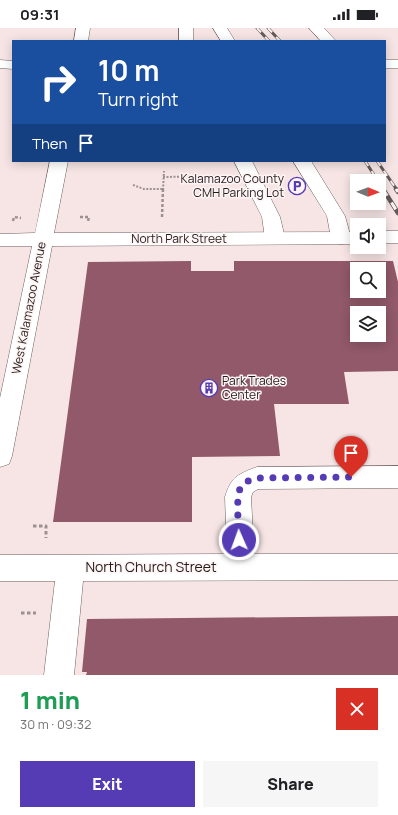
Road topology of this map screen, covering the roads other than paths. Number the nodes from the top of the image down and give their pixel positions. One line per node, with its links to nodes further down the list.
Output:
1 (83, 28): 5 (main road)
2 (186, 28): 6 (main road)
3 (220, 28): 7 (main road)
4 (316, 28): 8 (main road)
5 (81, 40)
6 (186, 40)
7 (227, 40)
8 (328, 40)
9 (0, 64): 10 (main road)
10 (12, 64)
11 (386, 64): 12 (main road)
12 (398, 64)
13 (59, 162): 21 (main road, West Kalamazoo Avenue)
14 (244, 162): 18 (main road)
15 (303, 162): 19 (main road)
16 (386, 237): 17 (main road)
17 (398, 237)
18 (275, 238): 19 (main road, North Park Street); 21 (main road, North Park Street)
19 (349, 238)
20 (0, 240): 21 (main road, North Park Street)
21 (43, 240): 22 (main road, West Kalamazoo Avenue)
22 (0, 456)
23 (398, 477): 24 (main road)
24 (241, 567): 25 (main road, North Church Street); 27 (main road, North Church Street)
25 (398, 567)
26 (0, 568): 27 (main road, North Church Street)
27 (70, 568): 28 (main road)
28 (59, 675)

